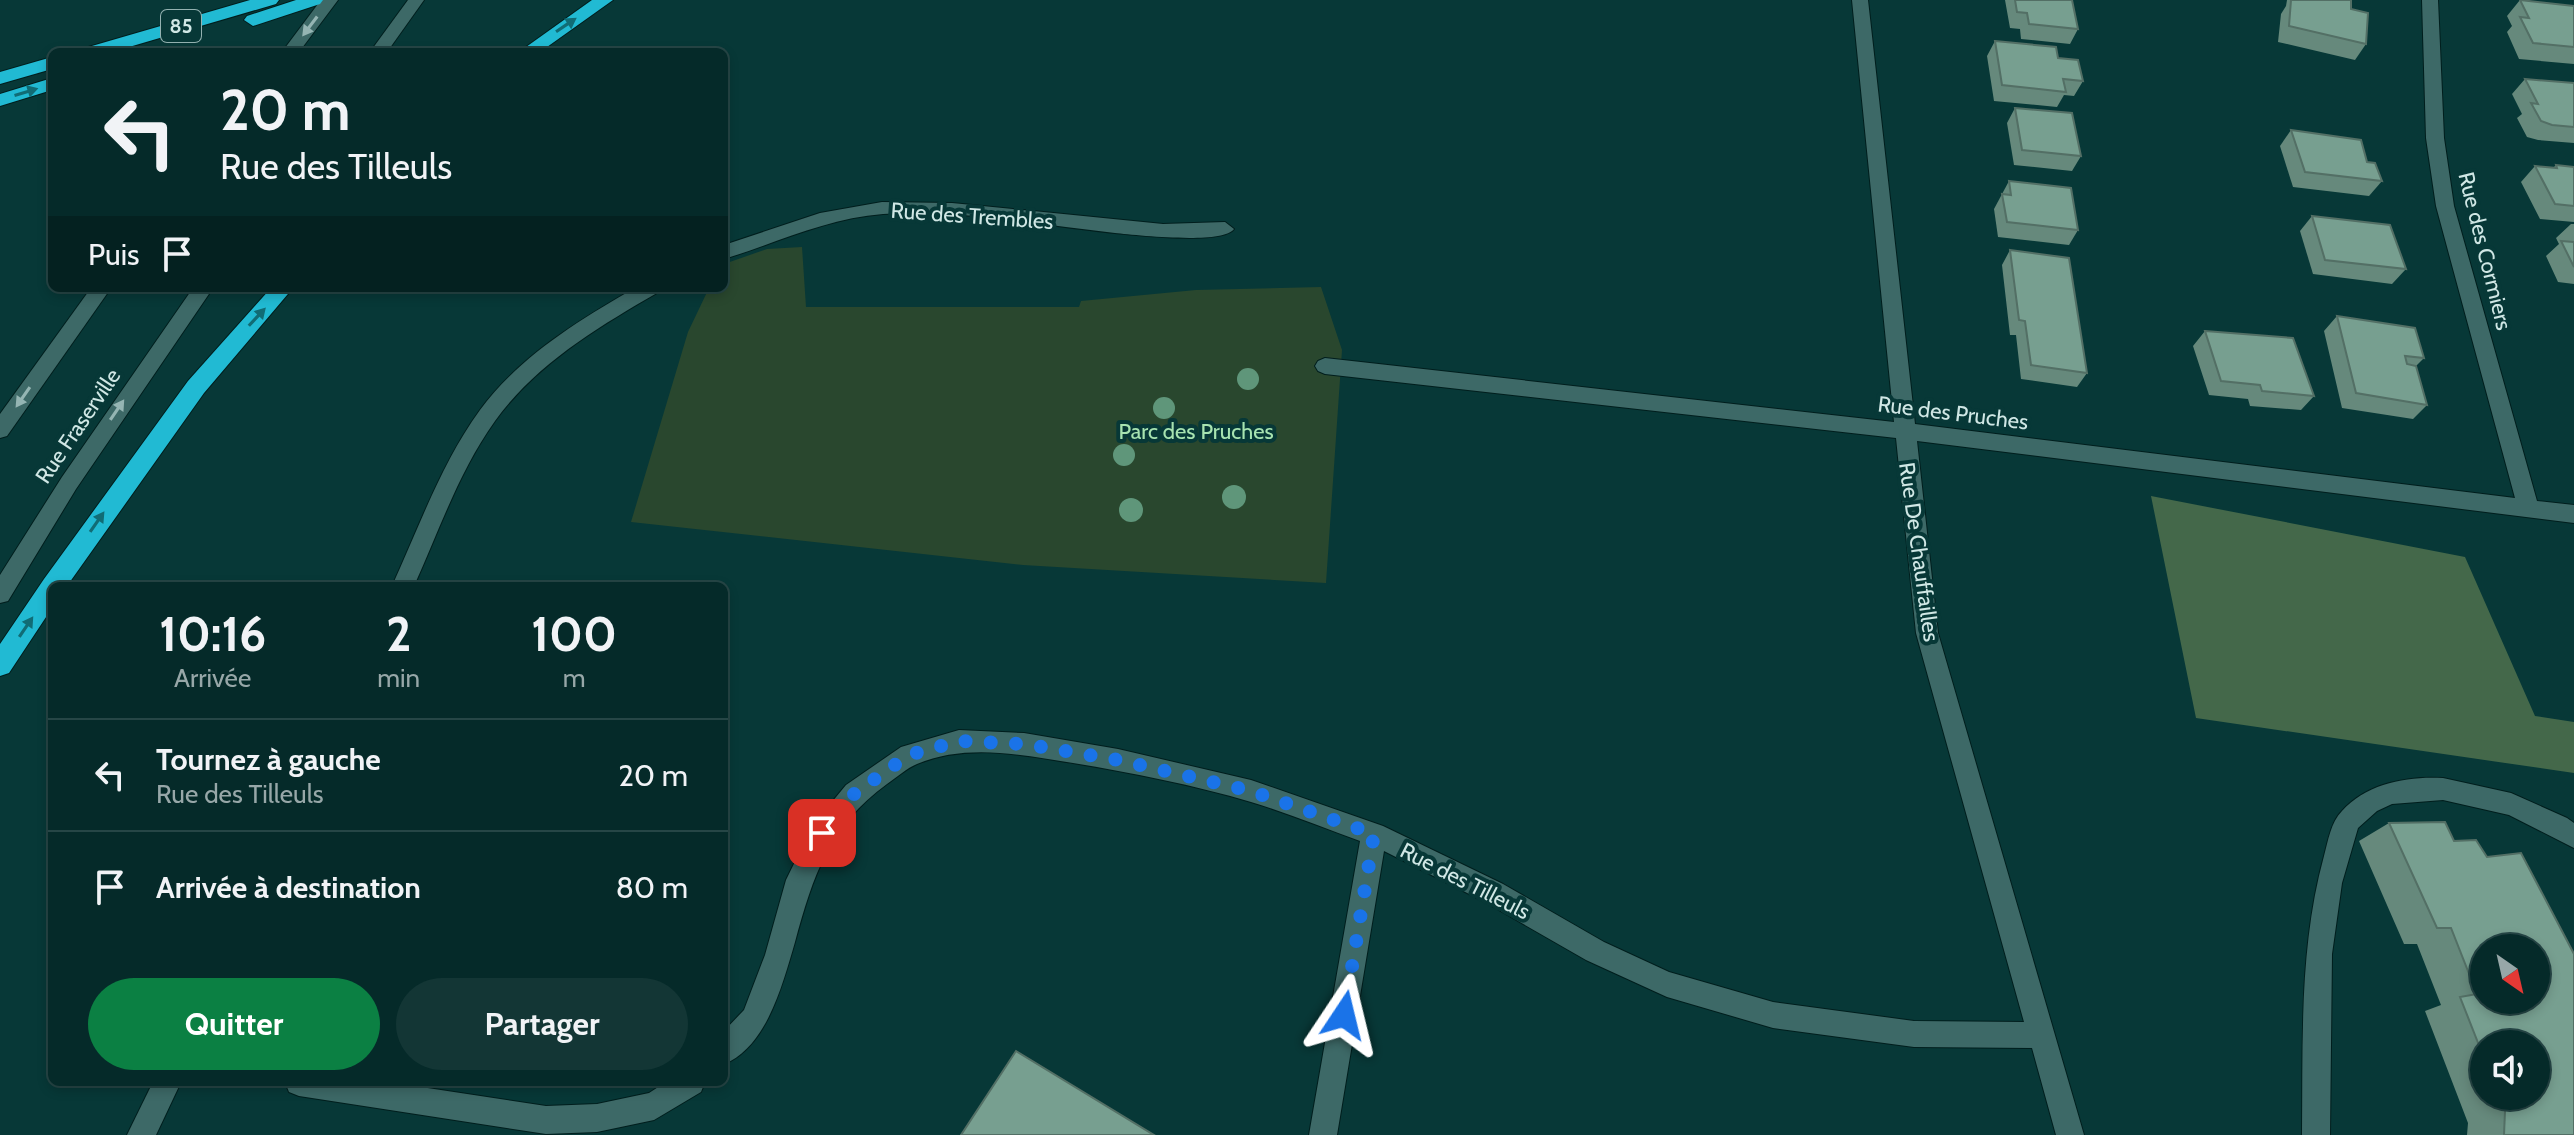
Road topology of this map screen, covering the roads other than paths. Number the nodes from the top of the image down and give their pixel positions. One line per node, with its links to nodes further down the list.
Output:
1 (270, 0): 8 (highway, 85)
2 (314, 0): 9 (highway)
3 (330, 0): 10 (street, one-way to 10)
4 (416, 0): 11 (street)
5 (604, 0): 12 (highway, one-way to 5)
6 (1860, 0): 25 (street, Rue De Chauffailles)
7 (2430, 0): 26 (street, Rue des Cormiers)
8 (105, 48)
9 (164, 48)
10 (293, 48)
11 (381, 48)
12 (534, 48)
13 (48, 64): 14 (highway)
14 (0, 78)
15 (48, 85): 16 (highway, one-way to 15)
16 (0, 100)
17 (1225, 229): 18 (street, Rue des Trembles)
18 (728, 251)
19 (98, 292): 24 (street, one-way to 24)
20 (200, 292): 30 (street, Rue Fraserville, one-way to 20)
21 (279, 292): 28 (highway, one-way to 21)
22 (643, 292): 29 (street)
23 (1325, 366): 25 (street, Rue des Pruches)
24 (0, 430)
25 (1903, 431): 26 (street, Rue des Pruches); 35 (street, Rue De Chauffailles)
26 (2529, 509): 27 (street, Rue des Pruches)
27 (2574, 514)
28 (57, 582)
29 (405, 582)
30 (0, 594)
31 (48, 594): 32 (highway, one-way to 31)
32 (0, 665)
33 (1374, 834): 35 (street, Rue des Tilleuls); 36 (street, Rue des Tilleuls); 41 (street)
34 (2574, 836): 43 (street)
35 (2041, 1035): 42 (street, Rue De Chauffailles)
36 (728, 1047)
37 (165, 1086): 40 (street)
38 (325, 1086): 39 (street)
39 (685, 1086)
40 (141, 1135)
41 (1323, 1135)
42 (2070, 1135)
43 (2316, 1135)

